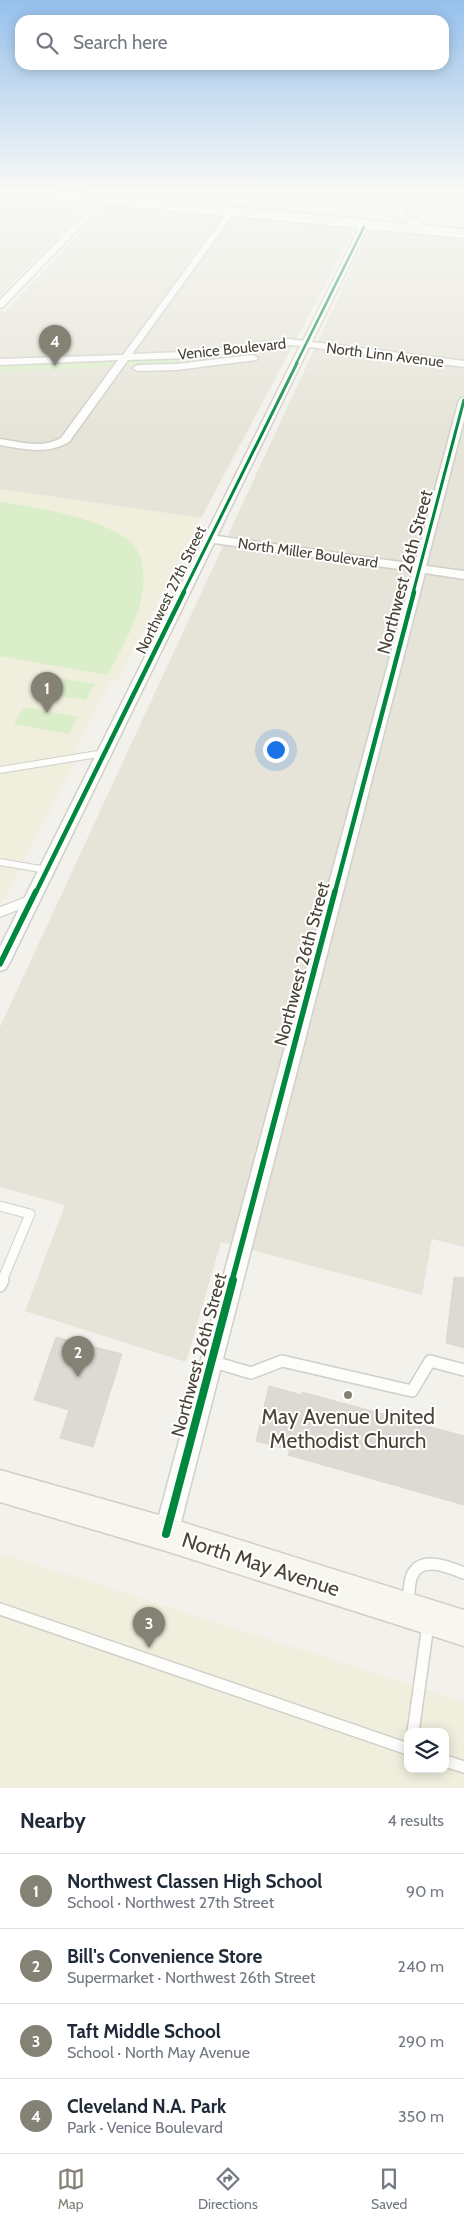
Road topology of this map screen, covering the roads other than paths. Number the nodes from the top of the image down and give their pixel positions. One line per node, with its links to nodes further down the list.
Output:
1 (33, 271): 4 (street)
2 (188, 271): 8 (street)
3 (342, 271): 5 (street, Northwest 27th Street)
4 (0, 305)
5 (306, 346): 6 (street, Venice Boulevard); 8 (street, Venice Boulevard); 10 (street, North Linn Avenue); 15 (street, Northwest 27th Street)
6 (294, 352)
7 (266, 356): 11 (street, Venice Boulevard)
8 (125, 358): 9 (street, Venice Boulevard); 11 (street)
9 (0, 362)
10 (464, 364)
11 (111, 369): 14 (street)
12 (464, 400): 16 (street, Northwest 26th Street)
13 (0, 442): 14 (street)
14 (54, 445)
15 (211, 539): 16 (street, North Miller Boulevard); 18 (street, Northwest 27th Street)
16 (420, 569): 17 (street, North Miller Boulevard); 27 (street, Northwest 26th Street)
17 (464, 576)
18 (104, 753): 19 (lane); 21 (street, Northwest 27th Street)
19 (0, 770)
20 (0, 862): 21 (lane)
21 (46, 870): 22 (street, Northwest 27th Street)
22 (32, 899): 23 (lane); 24 (street, Northwest 27th Street)
23 (0, 912)
24 (0, 964)
25 (0, 1206): 26 (lane)
26 (0, 1286)
27 (212, 1361): 28 (lane); 30 (street, Northwest 26th Street)
28 (464, 1370)
29 (0, 1486): 30 (main road, North May Avenue)
30 (166, 1534): 33 (main road, North May Avenue)
31 (464, 1573): 33 (lane)
32 (0, 1609): 36 (lane)
33 (418, 1614): 34 (main road, North May Avenue); 35 (lane)
34 (464, 1628)
35 (413, 1728)
36 (404, 1748)
37 (449, 1762): 38 (lane)
38 (464, 1767)

